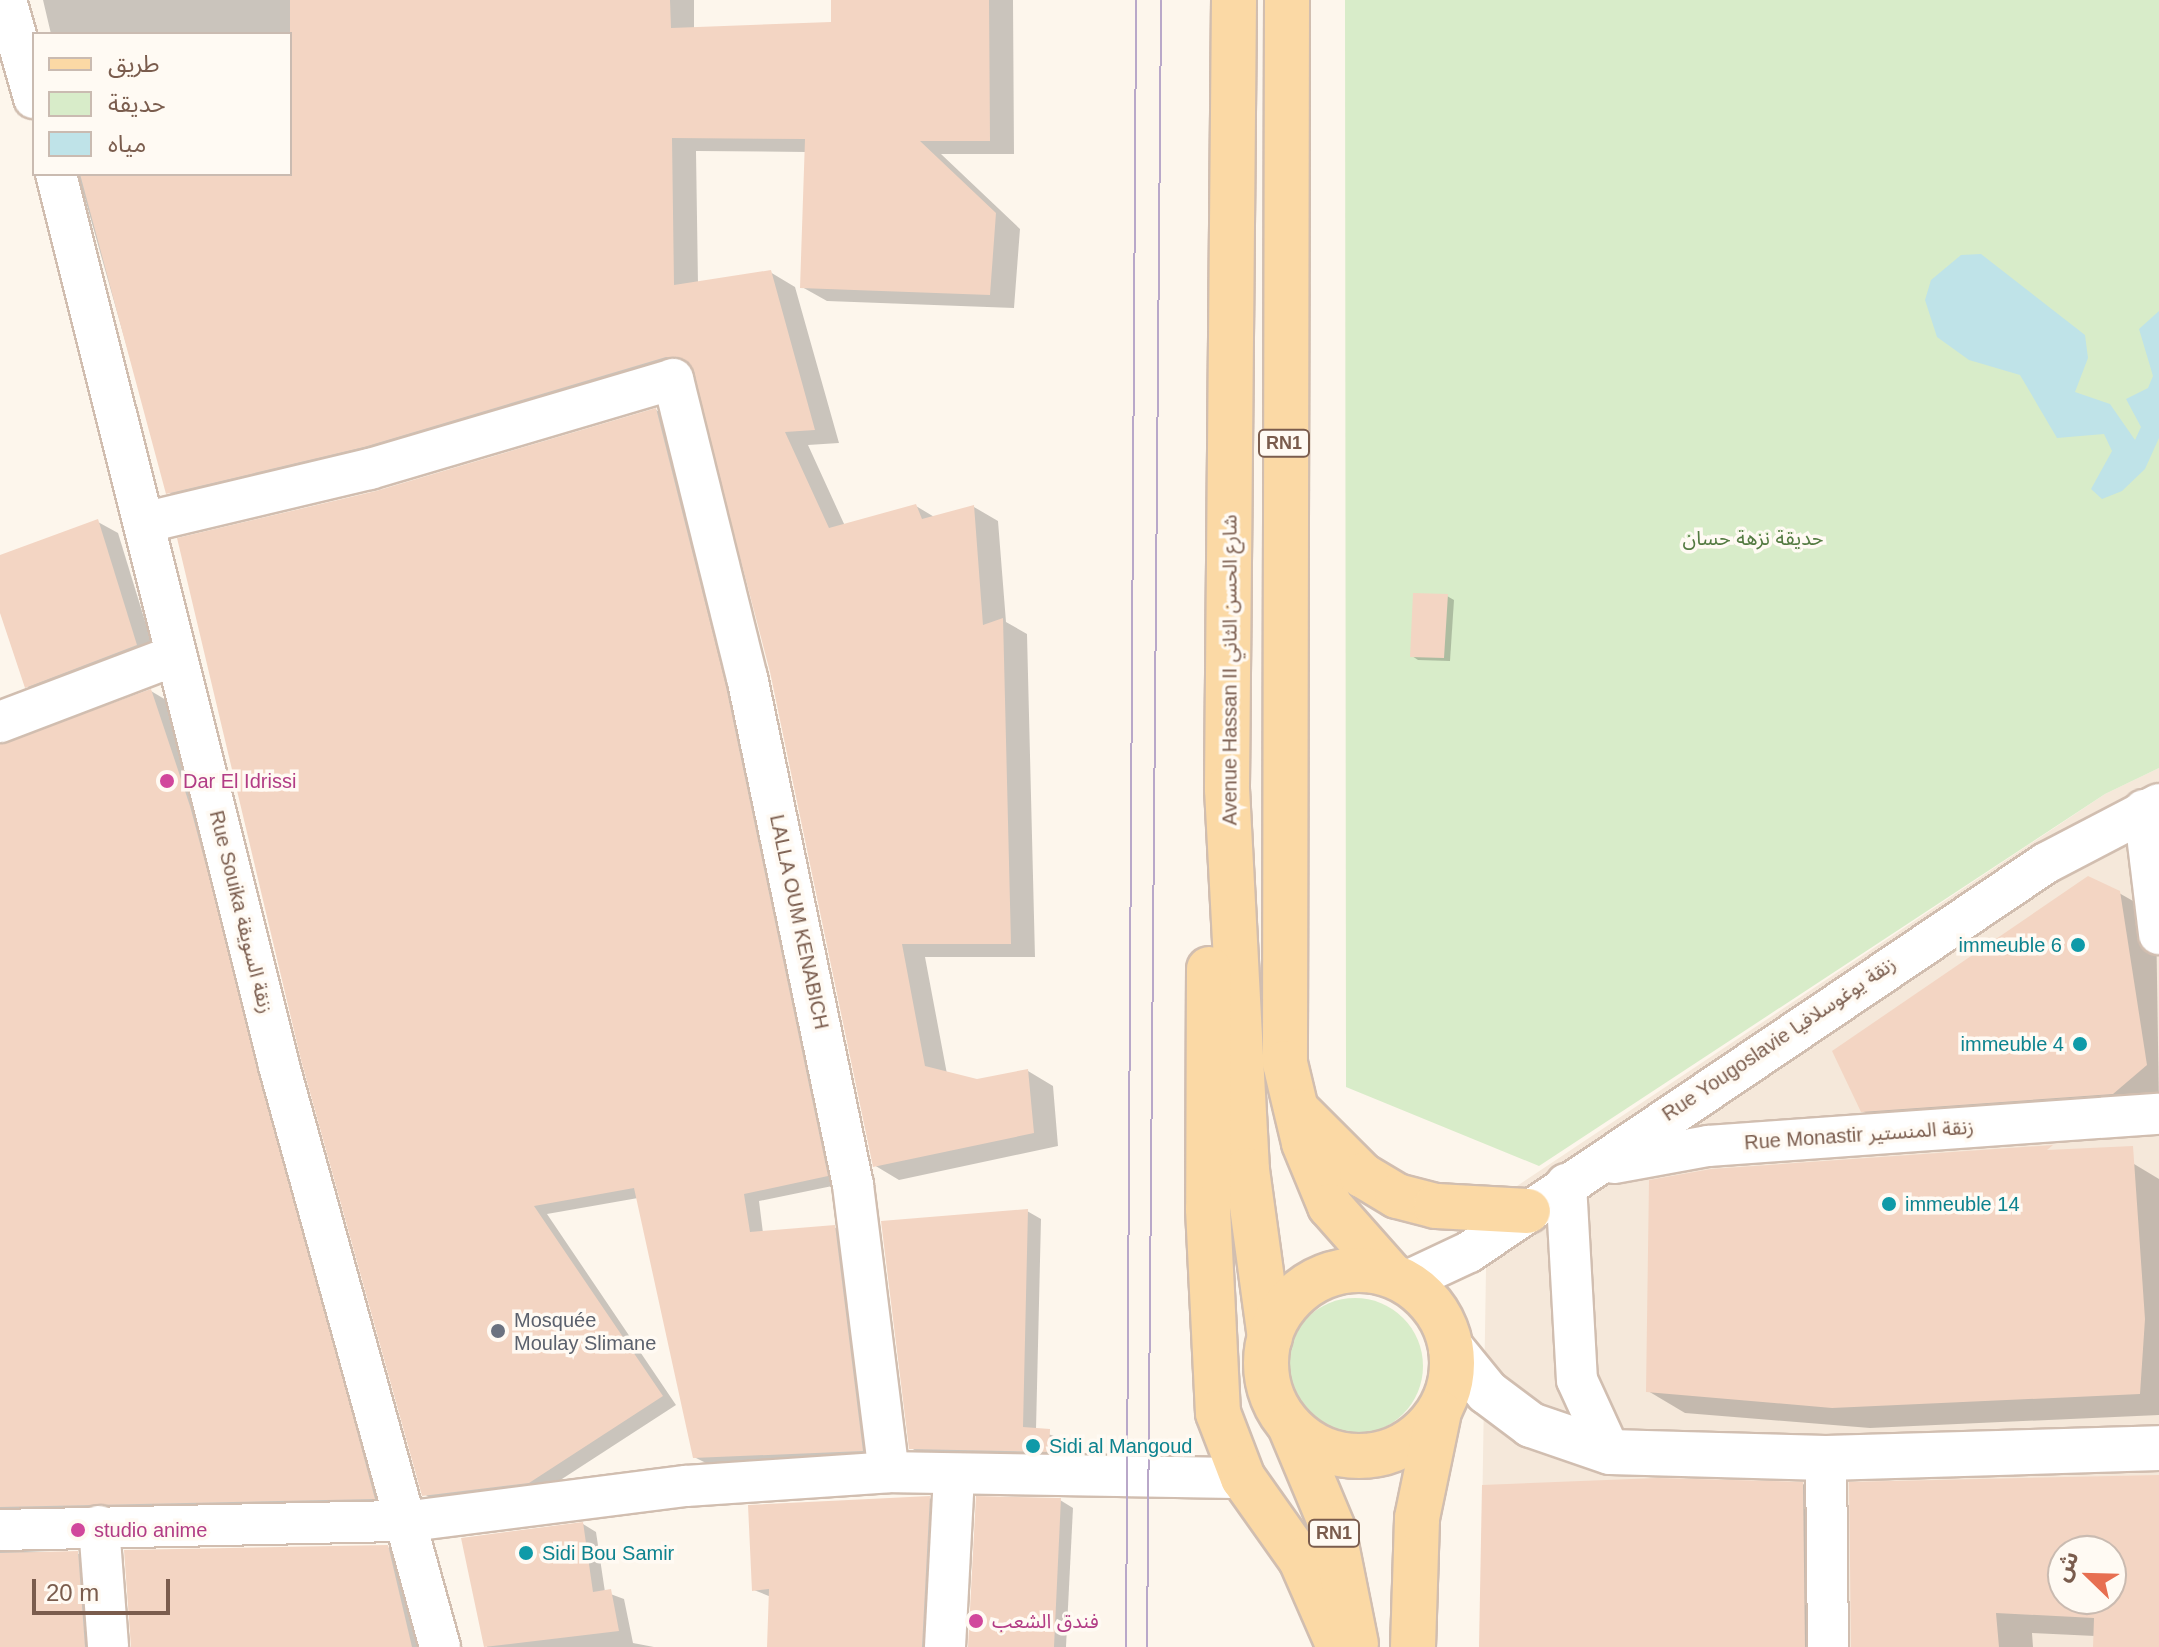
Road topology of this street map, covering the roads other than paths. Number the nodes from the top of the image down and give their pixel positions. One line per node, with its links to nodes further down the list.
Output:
1 (6, 0): 4 (street)
2 (1234, 0): 9 (main road, Avenue Hassan II شارع الحسن الثاني / RN1)
3 (1287, 0): 12 (main road, RN1)
4 (32, 91)
5 (57, 176): 6 (street, Rue Souika زنقة السويقة)
6 (147, 522): 7 (street, Rue Souika زنقة السويقة); 24 (street, LALLA OUM KENABICH)
7 (176, 655): 8 (street); 27 (street, Rue Souika زنقة السويقة)
8 (0, 722)
9 (1227, 789): 17 (main road, Avenue Hassan II شارع الحسن الثاني / RN1); 26 (main road)
10 (2152, 807): 11 (street); 14 (street, Rue Yougoslavie زنقة يوغوسلافيا)
11 (2159, 934)
12 (1293, 1107): 15 (main road); 16 (main road, RN1)
13 (2159, 1114): 14 (street, Rue Monastir زنقة المنستير)
14 (1566, 1184): 15 (street, Rue Yougoslavie زنقة يوغوسلافيا); 22 (street)
15 (1528, 1211): 16 (street, Rue Yougoslavie زنقة يوغوسلافيا)
16 (1398, 1279): 17 (main road); 18 (main road, RN1)
17 (1270, 1337): 20 (main road, RN1)
18 (1451, 1348): 19 (main road); 22 (main road)
19 (1439, 1412): 20 (main road, RN1); 35 (main road)
20 (1290, 1426): 34 (main road, RN1)
21 (2159, 1448): 23 (main road)
22 (1610, 1452): 23 (main road)
23 (1826, 1458): 36 (street)
24 (889, 1472): 25 (street); 27 (street)
25 (954, 1474): 26 (street); 32 (street)
26 (1243, 1478): 33 (main road)
27 (411, 1521): 28 (street); 31 (street, Rue Souika زنقة السويقة)
28 (99, 1526): 29 (street); 30 (street)
29 (0, 1530)
30 (108, 1647)
31 (440, 1647)
32 (945, 1647)
33 (1339, 1647)
34 (1357, 1647)
35 (1413, 1647)
36 (1828, 1647)

